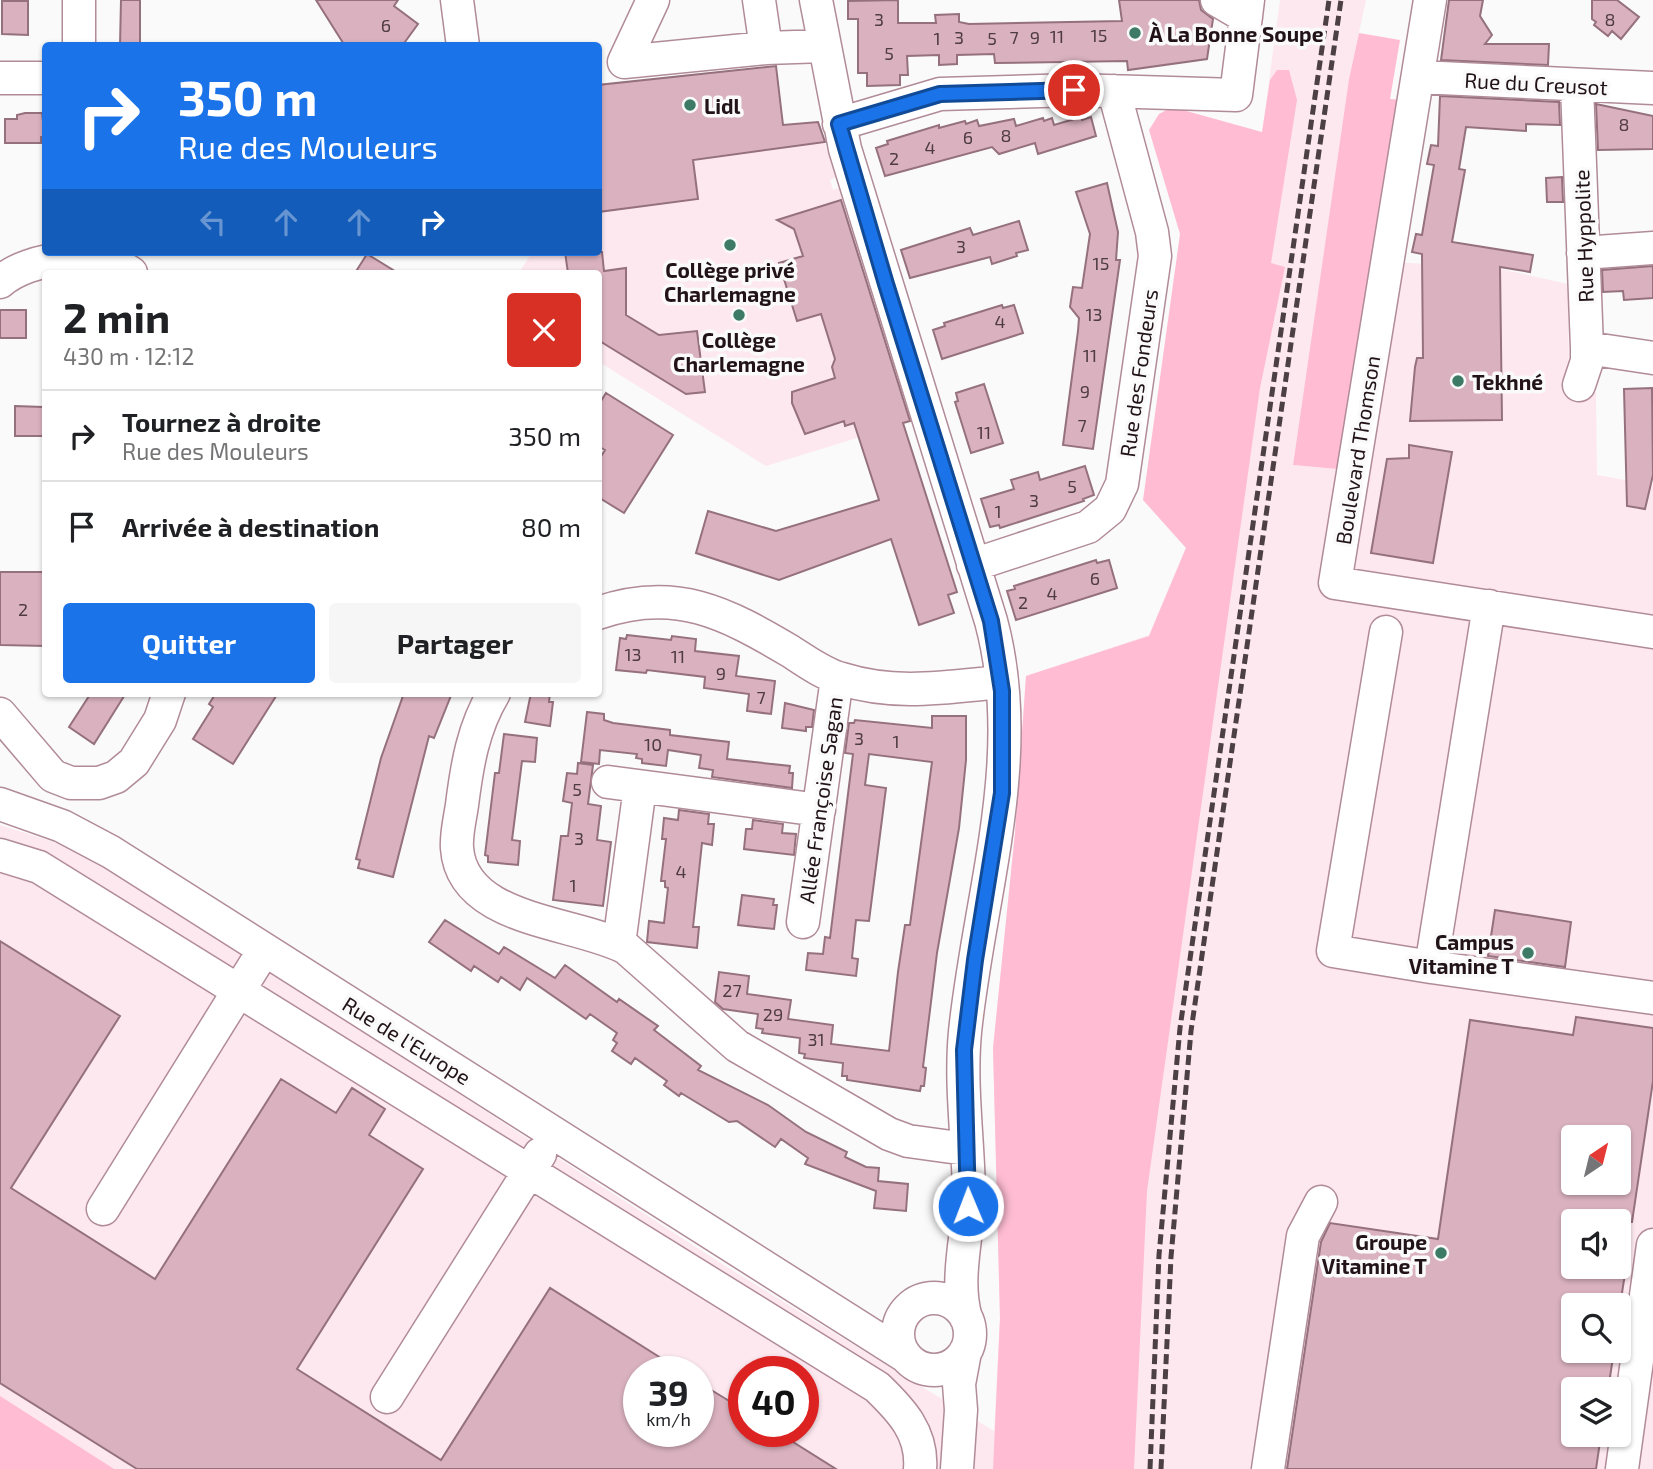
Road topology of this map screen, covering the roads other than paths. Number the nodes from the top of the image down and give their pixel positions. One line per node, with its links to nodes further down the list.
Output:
1 (79, 0): 9 (street)
2 (457, 0): 10 (street)
3 (653, 0): 12 (street)
4 (760, 0): 12 (street)
5 (816, 0): 11 (street)
6 (1217, 0): 8 (street)
7 (1430, 0): 13 (street, Boulevard Thomson)
8 (1247, 9): 18 (street)
9 (79, 42)
10 (462, 42)
11 (824, 46): 12 (street); 19 (street)
12 (766, 48)
13 (1419, 77): 16 (street, Rue du Creusot); 28 (street, Boulevard Thomson)
14 (0, 78): 15 (street)
15 (42, 78)
16 (1577, 86): 17 (street, Rue du Creusot); 21 (street, Rue Hyppolite)
17 (1653, 88)
18 (1114, 91): 19 (street); 27 (street, Rue des Fondeurs)
19 (839, 124): 27 (street)
20 (1653, 248): 21 (street)
21 (1583, 253): 24 (street, Rue Hyppolite)
22 (124, 270): 23 (street)
23 (0, 282)
24 (1587, 348): 25 (street); 26 (street, Rue Hyppolite)
25 (1653, 358)
26 (1579, 385)
27 (973, 565): 33 (street)
28 (1489, 606): 31 (street, Boulevard Thomson); 45 (street)
29 (602, 611): 32 (street)
30 (1385, 632): 45 (street)
31 (1653, 632)
32 (837, 678): 33 (street); 40 (street, Allée Françoise Sagan)
33 (1001, 681): 49 (street)
34 (168, 697): 36 (street)
35 (492, 697): 43 (street)
36 (0, 714)
37 (608, 782): 38 (street)
38 (640, 787): 40 (street); 43 (street)
39 (0, 804): 44 (street, Rue de l'Europe)
40 (819, 810): 42 (street, Allée Françoise Sagan)
41 (0, 855): 46 (street)
42 (803, 922)
43 (619, 944): 49 (street)
44 (264, 950): 46 (street); 48 (street, Rue de l'Europe)
45 (1432, 967): 47 (street)
46 (239, 991): 50 (street); 52 (street)
47 (1653, 998)
48 (554, 1133): 50 (street); 55 (street, Rue de l'Europe)
49 (967, 1149): 53 (street)
50 (529, 1171): 60 (street); 62 (street)
51 (1321, 1202): 64 (street)
52 (103, 1209)
53 (966, 1223): 56 (street); 57 (street)
54 (1653, 1245): 65 (street)
55 (805, 1292): 56 (street); 59 (street)
56 (915, 1304): 57 (street); 59 (street)
57 (966, 1318): 58 (street)
58 (965, 1352): 59 (street); 61 (street)
59 (912, 1361): 61 (street)
60 (387, 1397)
61 (959, 1436): 63 (street)
62 (920, 1469)
63 (957, 1469)
64 (1268, 1469)
65 (1622, 1469)

